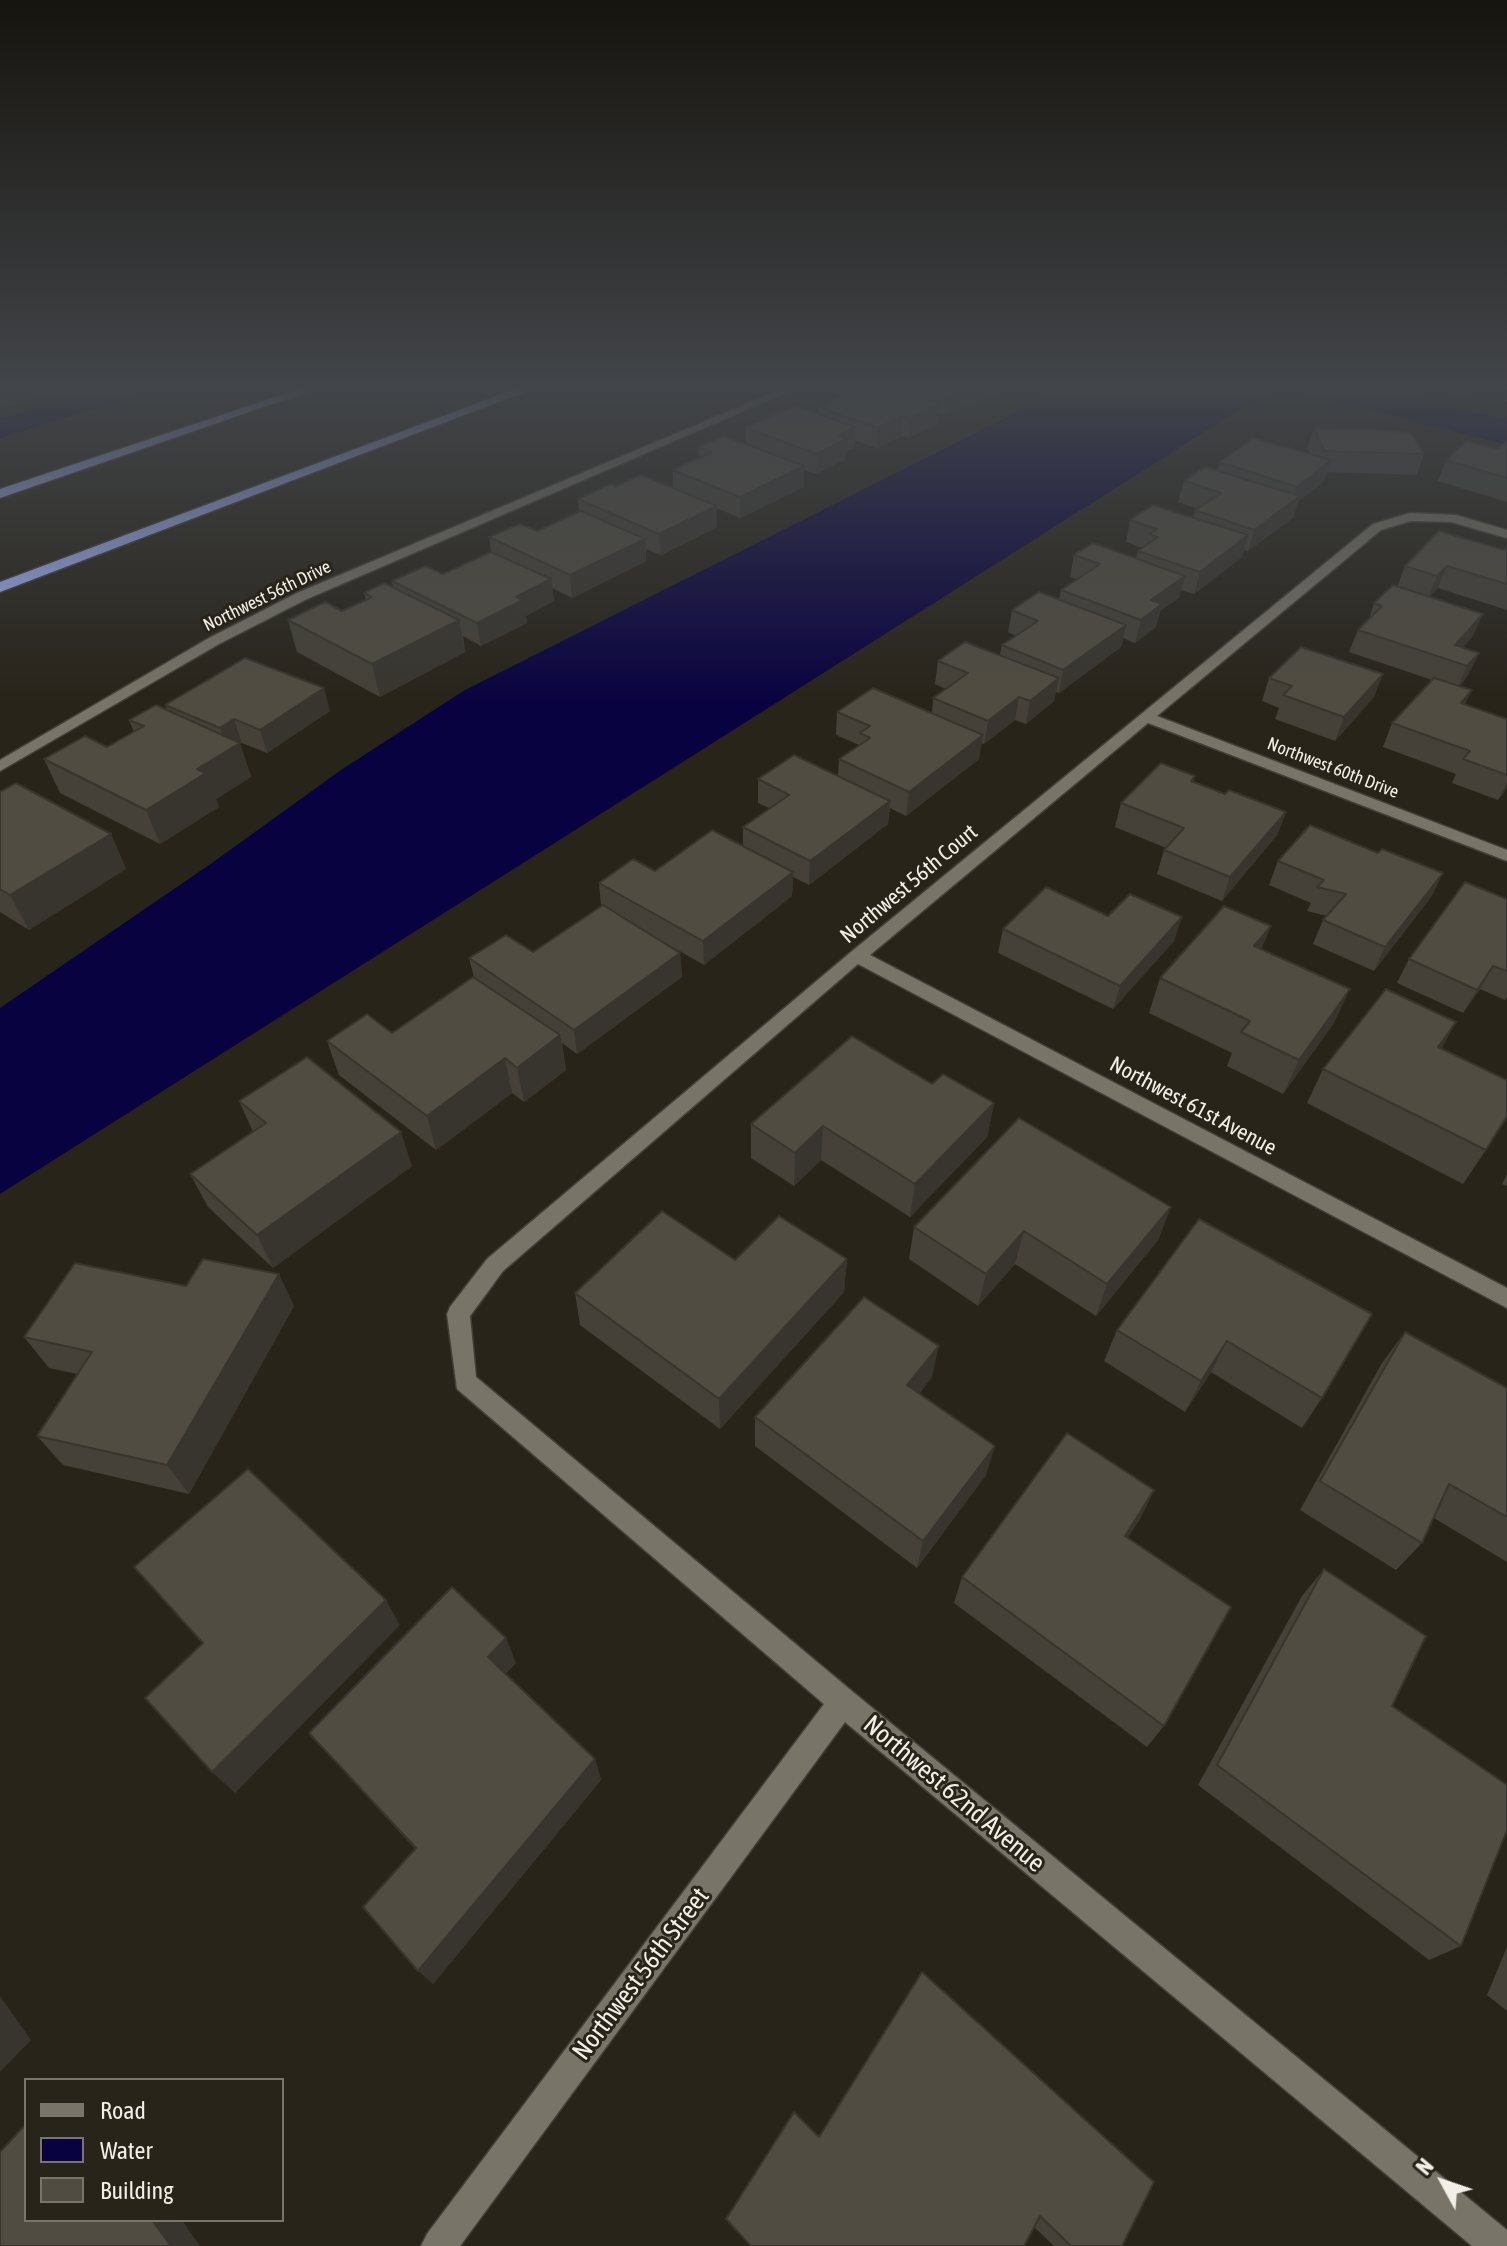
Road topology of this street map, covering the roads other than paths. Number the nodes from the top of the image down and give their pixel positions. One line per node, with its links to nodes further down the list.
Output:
1 (242, 496): 4 (highway)
2 (538, 496): 6 (street, Northwest 56th Drive)
3 (1507, 534): 5 (street, Northwest 56th Court)
4 (0, 587)
5 (1145, 717): 7 (street, Northwest 60th Drive); 8 (street, Northwest 56th Court)
6 (0, 766)
7 (1507, 856)
8 (857, 956): 9 (street, Northwest 61st Avenue); 10 (street, Northwest 56th Court)
9 (1507, 1299)
10 (458, 1314): 11 (street, Northwest 62nd Avenue)
11 (843, 1702): 12 (street, Northwest 56th Street); 13 (street, Northwest 62nd Avenue)
12 (439, 2246)
13 (1499, 2246)

